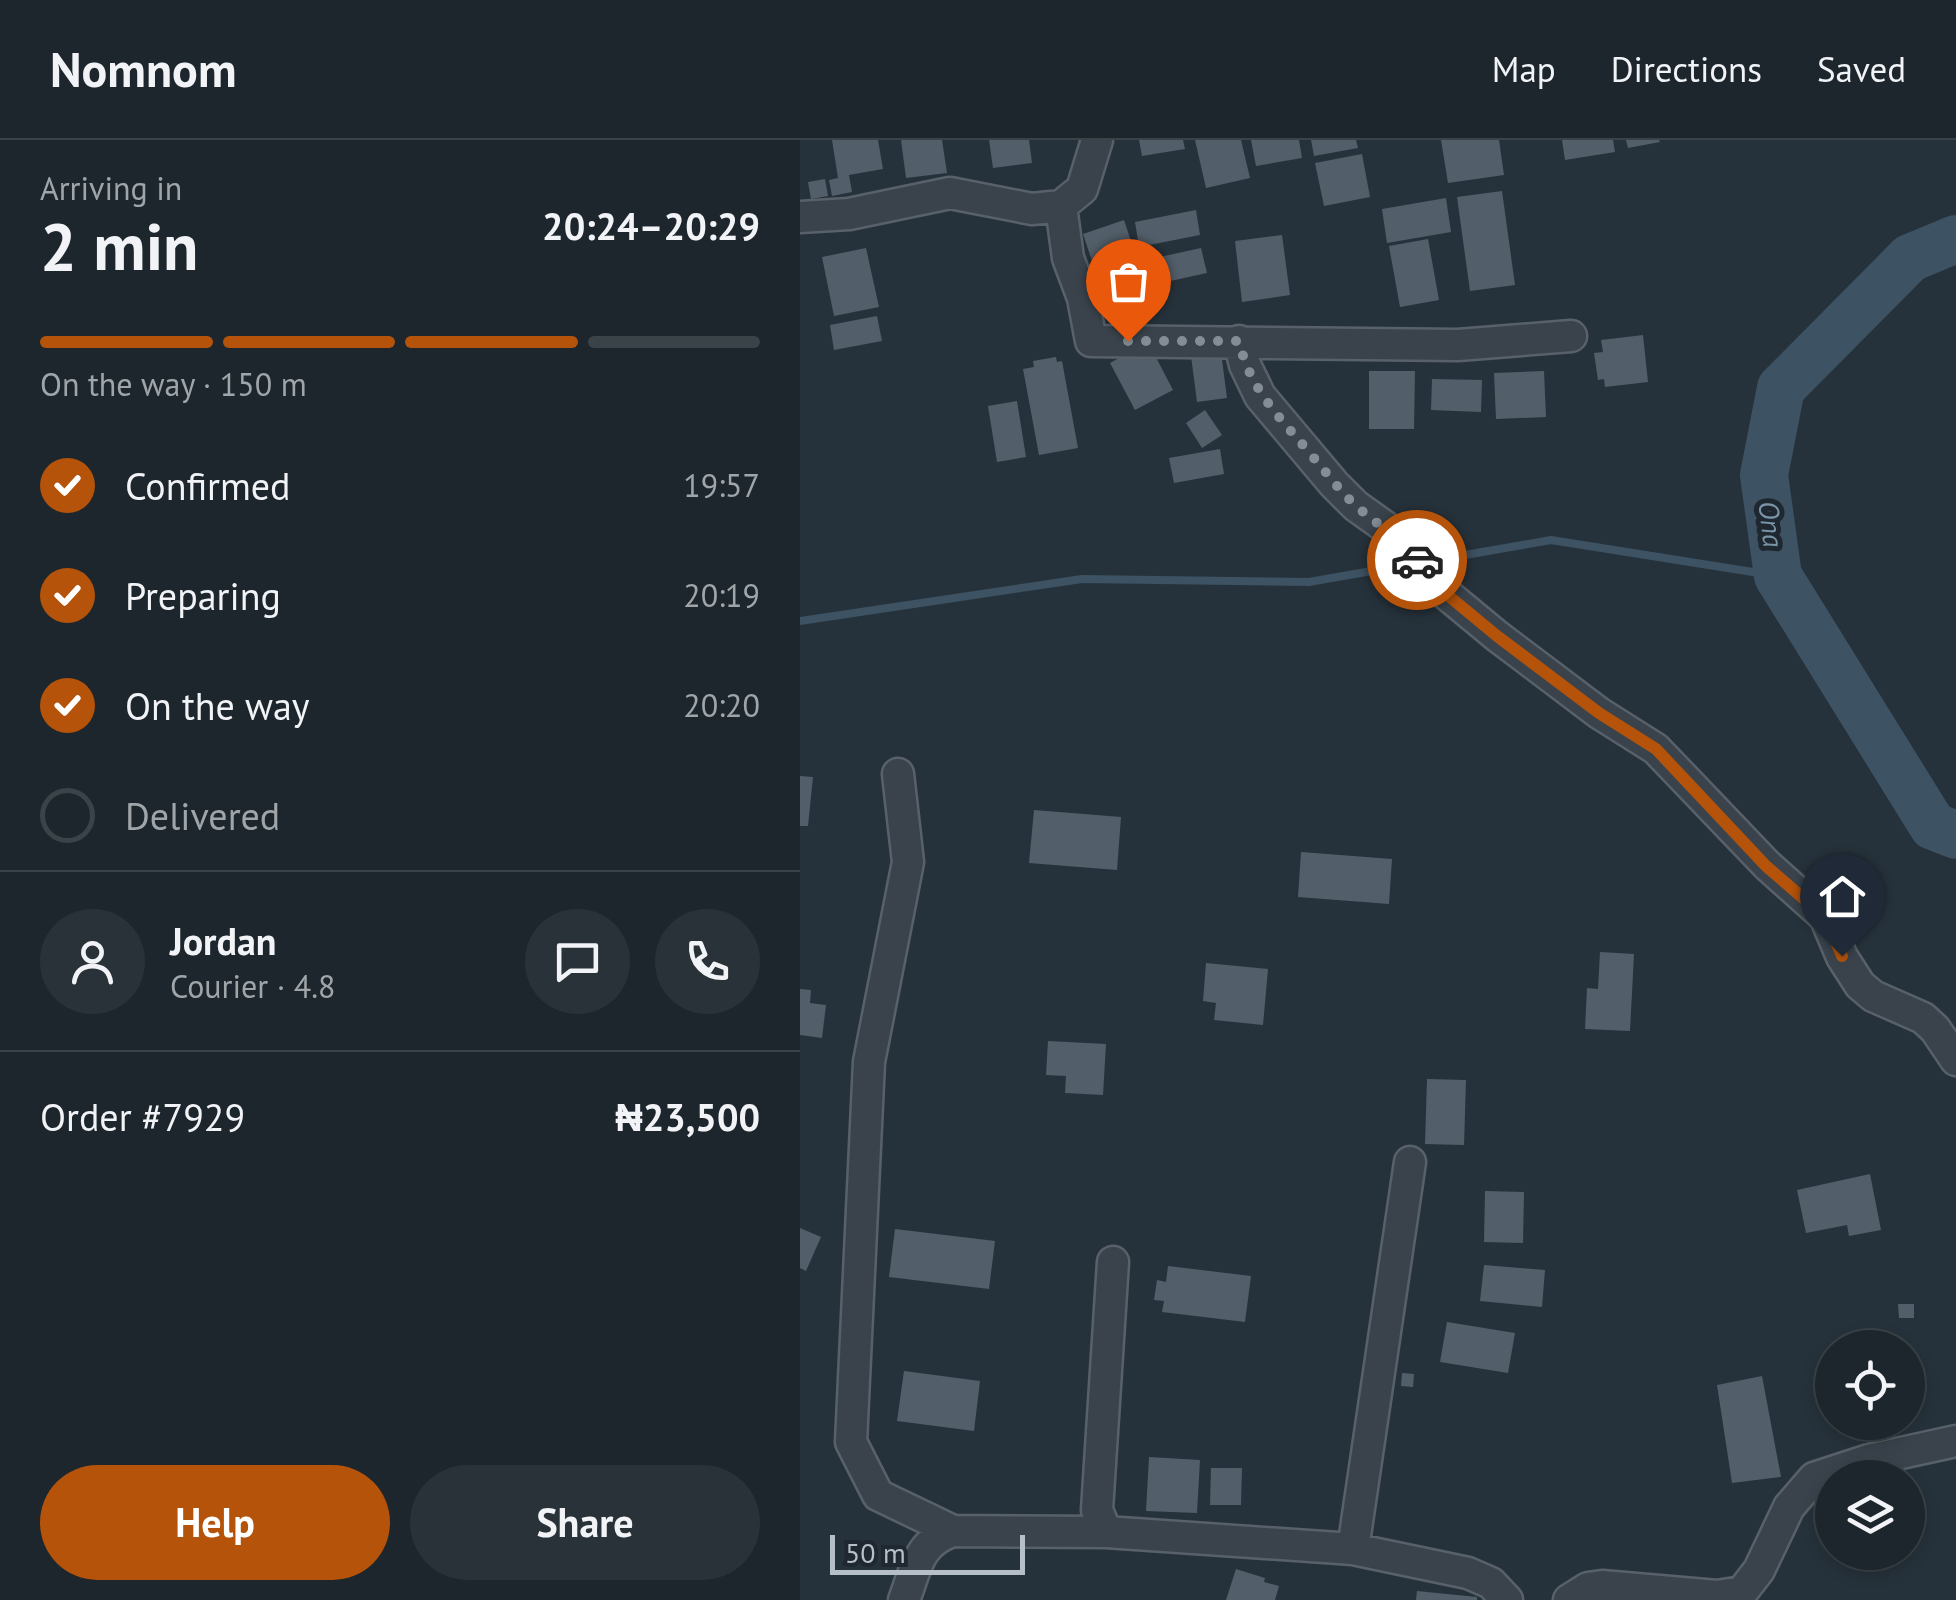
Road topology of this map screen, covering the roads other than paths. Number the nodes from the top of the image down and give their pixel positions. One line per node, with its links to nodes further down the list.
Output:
1 (1095, 141): 2 (street)
2 (1061, 206): 3 (street); 5 (street)
3 (800, 217)
4 (1570, 336): 5 (street)
5 (1239, 341): 7 (street)
6 (898, 774): 11 (street)
7 (1956, 1060)
8 (1410, 1162): 13 (street)
9 (1113, 1262): 12 (street)
10 (1956, 1441): 16 (street)
11 (953, 1531): 12 (street); 14 (street)
12 (1106, 1532): 13 (street)
13 (1354, 1549): 15 (street)
14 (904, 1600)
15 (1507, 1600)
16 (1568, 1600)

